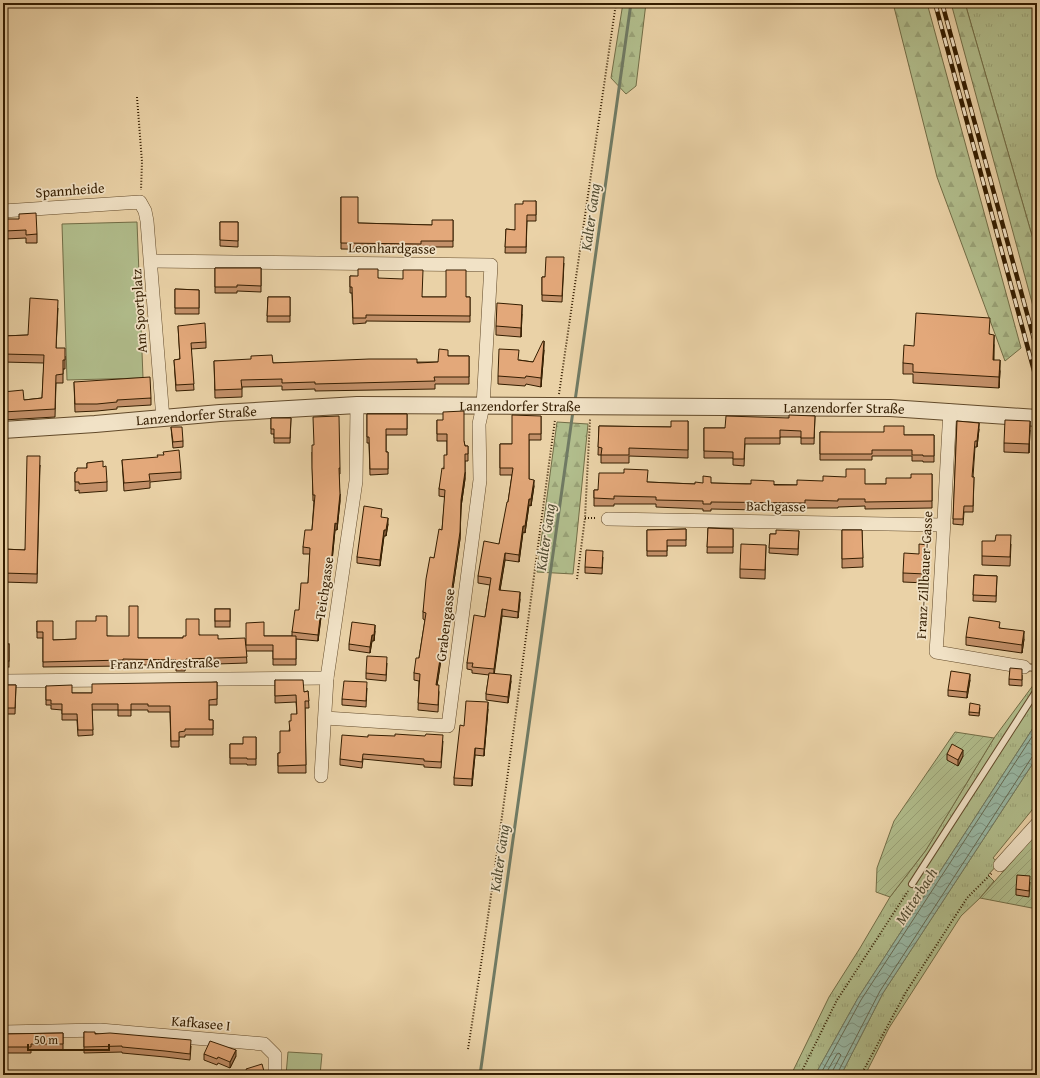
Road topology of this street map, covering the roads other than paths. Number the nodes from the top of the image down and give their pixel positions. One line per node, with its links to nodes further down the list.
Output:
1 (140, 202): 2 (street, Spannheide); 3 (street, Am Sportplatz)
2 (3, 211)
3 (151, 262): 5 (street, Leonhardgasse); 7 (street, Am Sportplatz)
4 (357, 405): 5 (street, Lanzendorfer Straße); 7 (street, Lanzendorfer Straße); 13 (street, Teichgasse)
5 (483, 406): 6 (street, Lanzendorfer Straße); 16 (street, Grabengasse)
6 (950, 411): 8 (street, Lanzendorfer Straße); 11 (street, Franz-Zillbauer-Gasse)
7 (164, 418): 9 (street, Lanzendorfer Straße)
8 (1037, 418)
9 (3, 430)
10 (608, 519): 11 (street, Bachgasse)
11 (943, 525): 12 (street, Franz-Zillbauer-Gasse)
12 (1031, 668)
13 (328, 678): 14 (street, Franz Andrestraße); 16 (street, Teichgasse)
14 (3, 680)
15 (1037, 690): 20 (lane)
16 (325, 718): 17 (street, Teichgasse)
17 (321, 776)
18 (1037, 824): 19 (street)
19 (1000, 865)
20 (912, 884)
21 (3, 1032): 22 (street, Kafkasee I)
22 (275, 1075)

